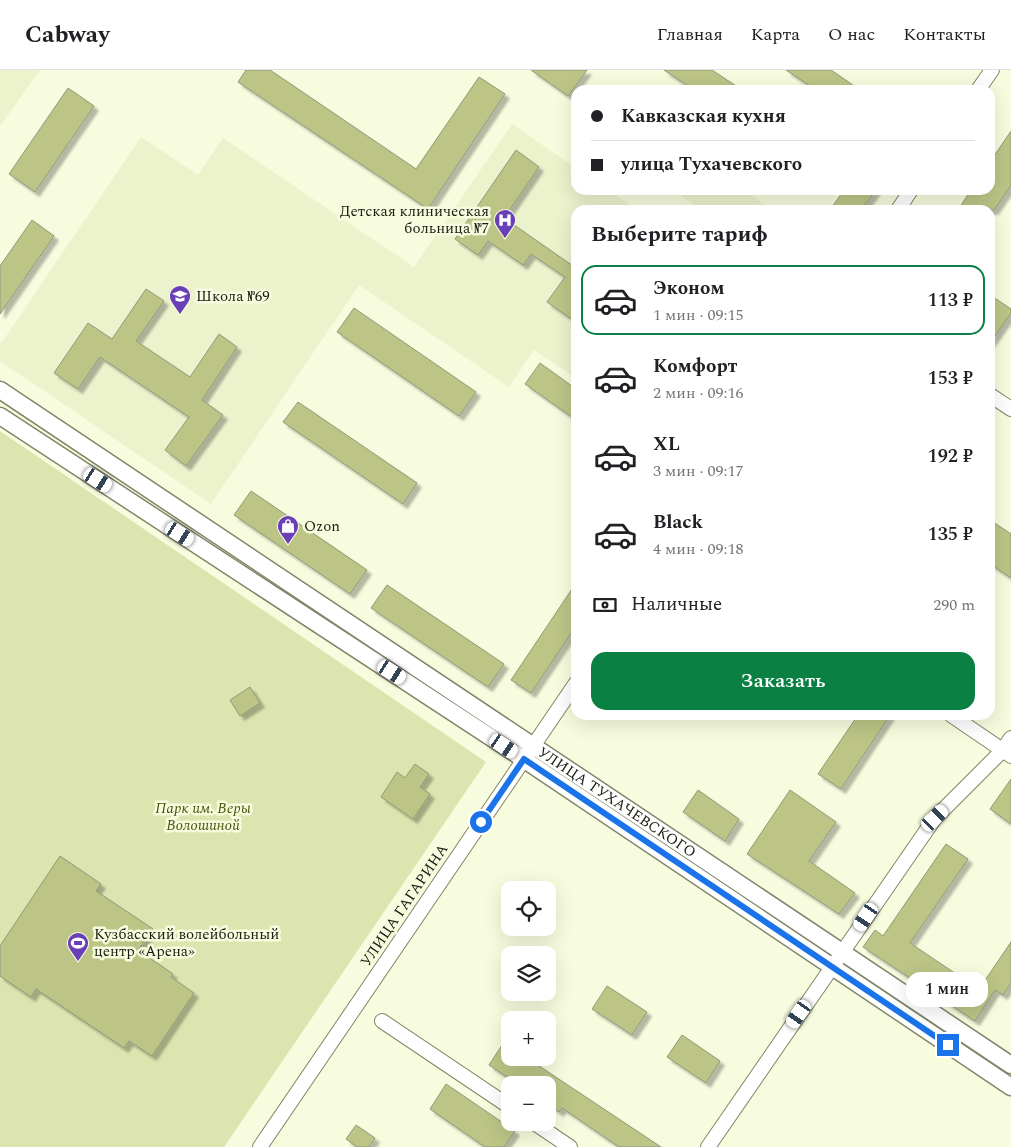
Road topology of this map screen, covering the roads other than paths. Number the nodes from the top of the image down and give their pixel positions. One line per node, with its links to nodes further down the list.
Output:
1 (992, 70): 2 (street)
2 (982, 85)
3 (0, 390): 10 (main road, УЛИЦА ТУХАЧЕВСКОГО)
4 (995, 398): 5 (street)
5 (1011, 409)
6 (0, 416): 12 (main road, УЛИЦА ТУХАЧЕВСКОГО)
7 (571, 690): 10 (street, УЛИЦА ГАГАРИНА)
8 (958, 720): 11 (street)
9 (1011, 738): 11 (street)
10 (534, 745): 12 (street, УЛИЦА ГАГАРИНА); 13 (main road, УЛИЦА ТУХАЧЕВСКОГО)
11 (1007, 753): 13 (street)
12 (524, 759): 14 (main road, УЛИЦА ТУХАЧЕВСКОГО); 20 (street, УЛИЦА ГАГАРИНА)
13 (842, 952): 14 (street); 16 (main road, УЛИЦА ТУХАЧЕВСКОГО)
14 (832, 967): 17 (main road, УЛИЦА ТУХАЧЕВСКОГО); 22 (street)
15 (382, 1021): 18 (street)
16 (1011, 1066)
17 (1011, 1087)
18 (501, 1101)
19 (546, 1131): 21 (street)
20 (260, 1147)
21 (570, 1147)
22 (708, 1147)

